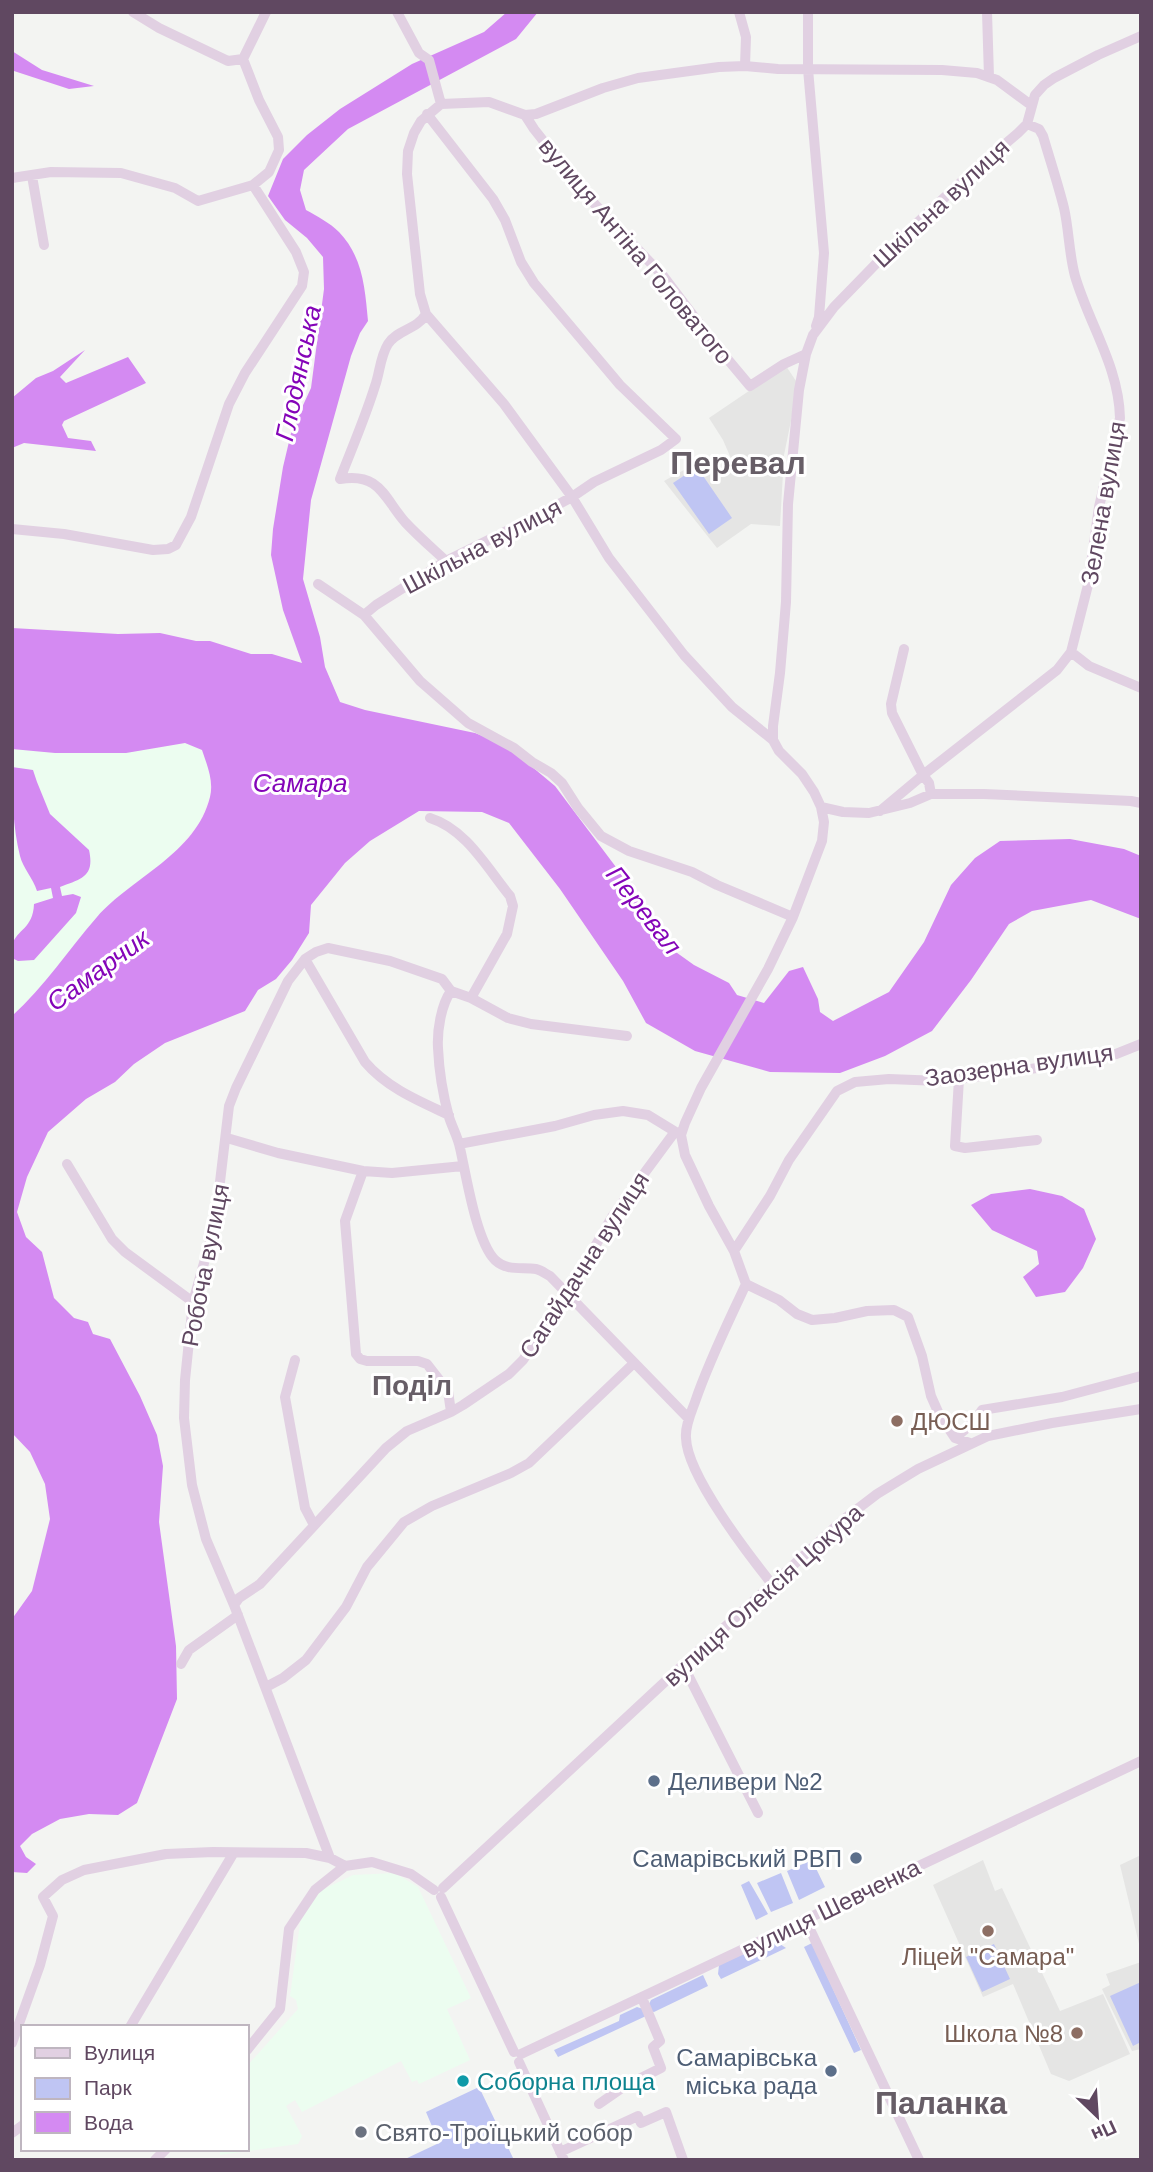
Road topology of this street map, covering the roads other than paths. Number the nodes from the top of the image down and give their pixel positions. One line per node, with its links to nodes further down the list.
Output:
1 (133, 12): 9 (street)
2 (275, 12): 7 (street)
3 (397, 12): 13 (street)
4 (740, 12): 10 (street)
5 (808, 12): 11 (street)
6 (987, 12): 12 (street)
7 (264, 17): 9 (street)
8 (1141, 36): 14 (street, Шкільна вулиця)
9 (243, 59): 20 (street)
10 (745, 66): 11 (street); 16 (street)
11 (808, 69): 12 (street); 23 (street)
12 (989, 76): 14 (street)
13 (441, 104): 15 (street); 16 (street)
14 (1031, 106): 17 (street, Шкільна вулиця)
15 (427, 114): 22 (street); 25 (street, Шкільна вулиця)
16 (526, 115): 24 (street, вулиця Антіна Головатого)
17 (1027, 124): 23 (street, Шкільна вулиця); 31 (street, Зелена вулиця)
18 (32, 176): 19 (street); 20 (street); 21 (street)
19 (12, 178)
20 (253, 185): 26 (street)
21 (44, 245)
22 (426, 314): 25 (street); 27 (street)
23 (813, 335): 24 (street, Шкільна вулиця)
24 (806, 354): 33 (street, Шкільна вулиця)
25 (572, 497): 27 (street, Шкільна вулиця); 33 (street)
26 (12, 529)
27 (446, 561): 29 (street, Шкільна вулиця)
28 (318, 584): 29 (street)
29 (363, 615): 40 (street)
30 (904, 649): 34 (street)
31 (1071, 652): 32 (street); 34 (street, Зелена вулиця)
32 (1141, 688)
33 (774, 740): 37 (street)
34 (923, 775): 35 (street); 38 (street, Зелена вулиця)
35 (931, 794): 36 (street); 38 (street)
36 (1141, 803)
37 (821, 807): 38 (street); 40 (street, Сагайдачна вулиця)
38 (880, 811)
39 (430, 818): 43 (street)
40 (793, 917): 48 (street, Сагайдачна вулиця)
41 (305, 959): 42 (street); 47 (street); 49 (street, Робоча вулиця)
42 (451, 991): 43 (street); 47 (street)
43 (471, 998): 44 (street)
44 (627, 1035)
45 (1141, 1044): 46 (street, Заозерна вулиця)
46 (959, 1079): 50 (street); 55 (street, Заозерна вулиця)
47 (449, 1115): 51 (street)
48 (678, 1134): 51 (street); 55 (street); 57 (street, Сагайдачна вулиця)
49 (227, 1138): 54 (street); 58 (street, Робоча вулиця)
50 (1037, 1140)
51 (459, 1144): 53 (street)
52 (68, 1164): 58 (street)
53 (463, 1166): 54 (street); 57 (street)
54 (363, 1171): 63 (street)
55 (734, 1251): 56 (street)
56 (746, 1284): 64 (street); 65 (street)
57 (567, 1294): 60 (street); 63 (street, Сагайдачна вулиця)
58 (193, 1302): 69 (street, Робоча вулиця)
59 (295, 1360): 67 (street)
60 (634, 1363): 64 (street); 72 (street)
61 (1141, 1376): 65 (street)
62 (1141, 1409): 66 (street, вулиця Олексія Цокура)
63 (452, 1412): 67 (street, Сагайдачна вулиця)
64 (690, 1419): 68 (street)
65 (955, 1438): 66 (street)
66 (970, 1443): 68 (street, вулиця Олексія Цокура)
67 (314, 1525): 69 (street, Сагайдачна вулиця)
68 (772, 1584): 71 (street, вулиця Олексія Цокура)
69 (236, 1610): 70 (street, Сагайдачна вулиця); 72 (street, Робоча вулиця)
70 (181, 1664)
71 (683, 1665): 74 (street); 78 (street, вулиця Олексія Цокура)
72 (266, 1687): 76 (street, Робоча вулиця)
73 (1141, 1761): 79 (street, вулиця Шевченка)
74 (758, 1813)
75 (233, 1854): 76 (street); 81 (street); 82 (street)
76 (330, 1858): 77 (street)
77 (345, 1866): 78 (street); 83 (street)
78 (439, 1892): 84 (street)
79 (806, 1921): 80 (street, вулиця Шевченка); 88 (street)
80 (642, 1998): 84 (street, вулиця Шевченка); 85 (street)
81 (131, 2025)
82 (12, 2043)
83 (248, 2049)
84 (518, 2056): 86 (street)
85 (599, 2104)
86 (562, 2156): 87 (street)
87 (682, 2160)
88 (919, 2160)

